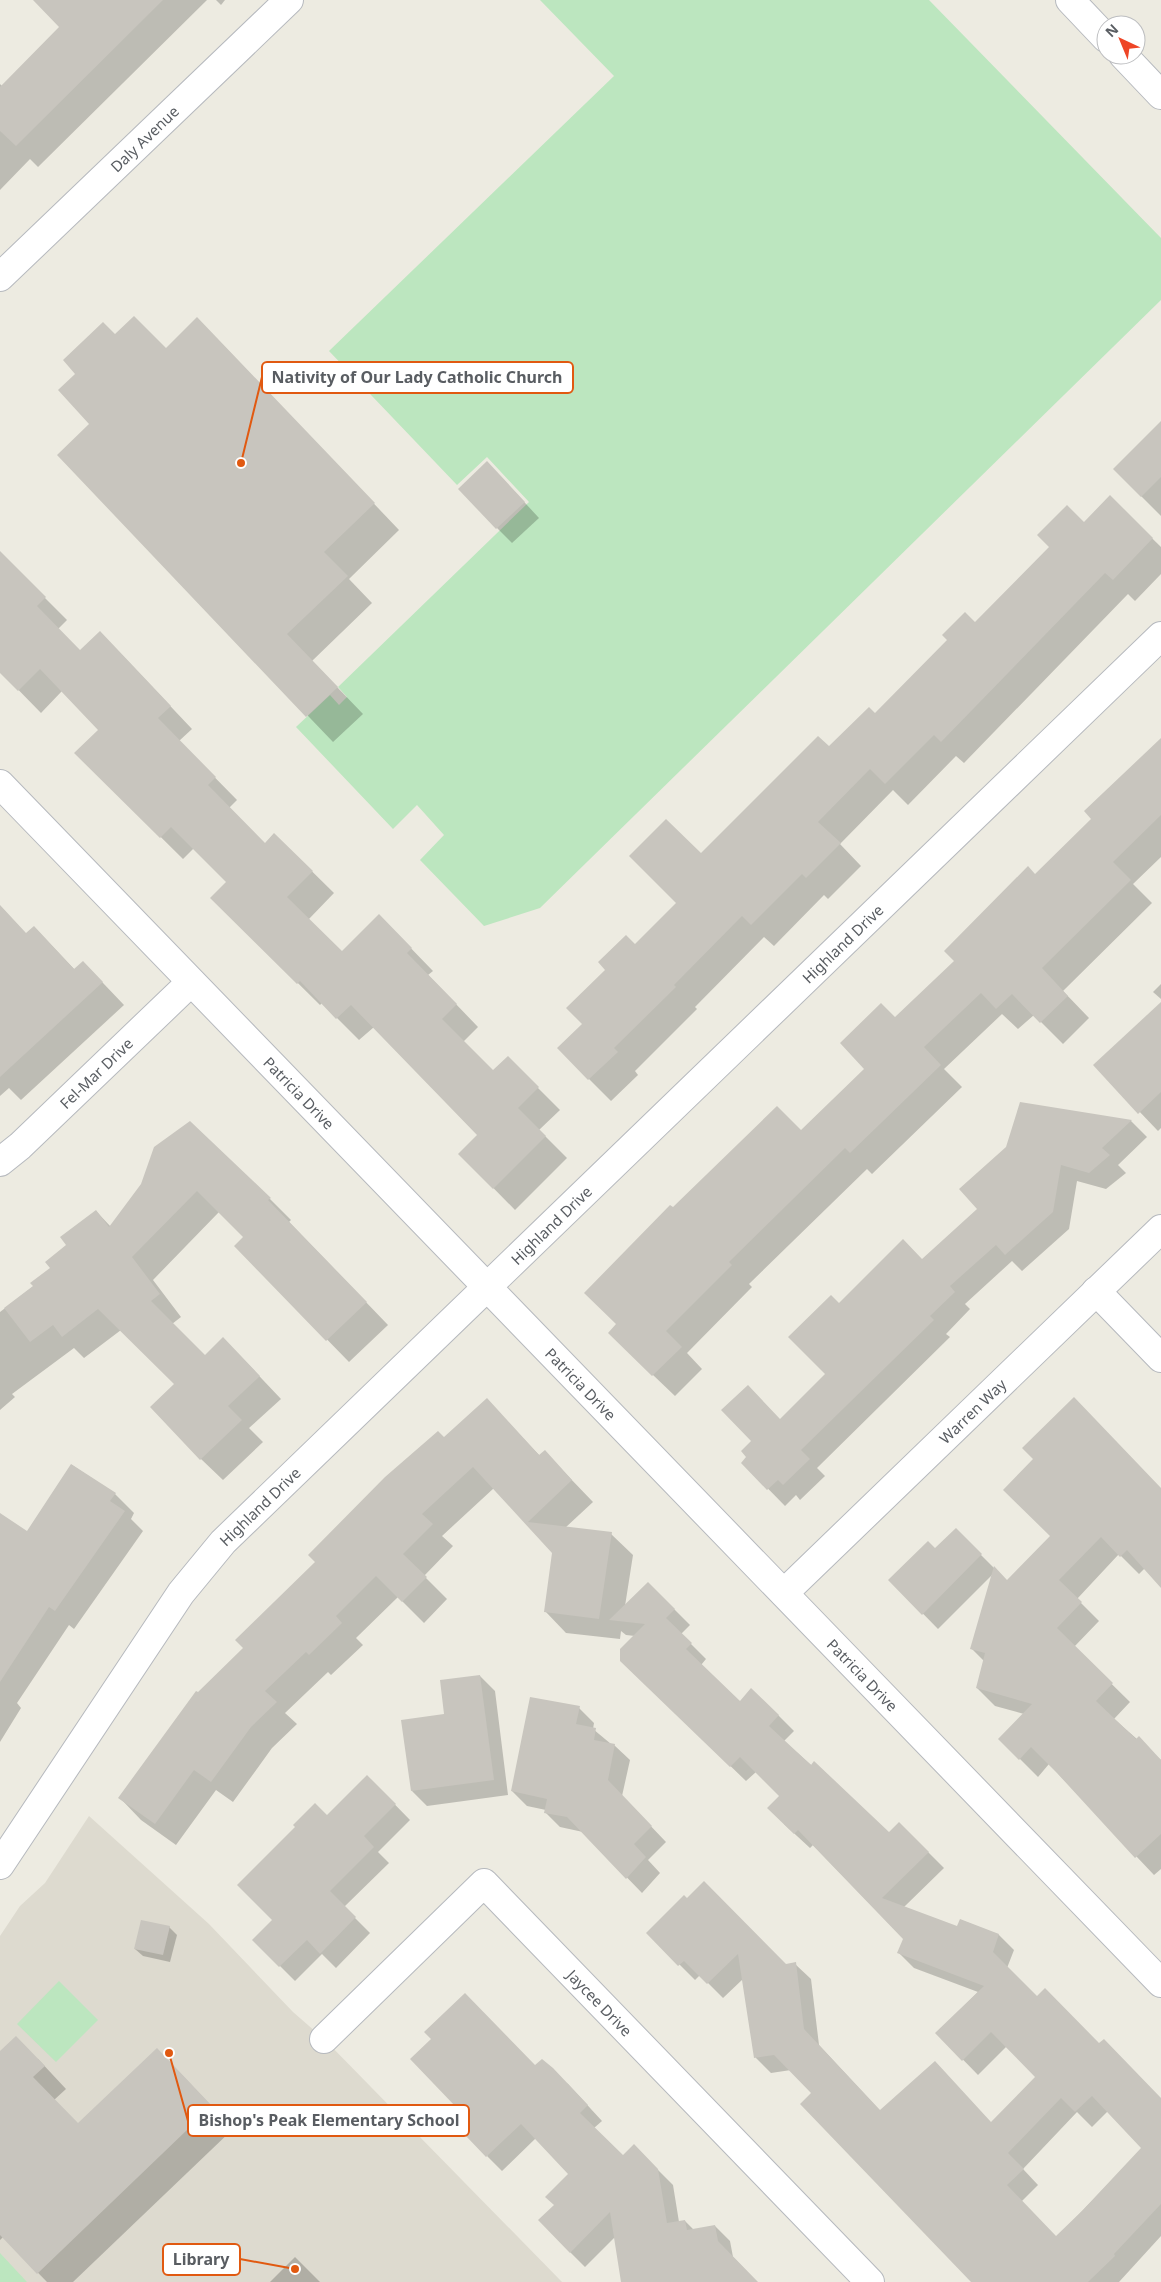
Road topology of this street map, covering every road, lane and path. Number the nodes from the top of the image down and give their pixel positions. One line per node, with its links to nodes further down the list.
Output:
1 (289, 0): 6 (street, Daly Avenue)
2 (1070, 0): 3 (street)
3 (1096, 27)
4 (1132, 65): 5 (street)
5 (1161, 95)
6 (0, 278)
7 (1161, 636): 12 (street, Highland Drive)
8 (0, 784): 9 (street, Patricia Drive)
9 (191, 982): 10 (street, Fel-Mar Drive); 12 (street, Patricia Drive)
10 (0, 1162)
11 (1161, 1229): 13 (street, Warren Way)
12 (486, 1288): 15 (street, Patricia Drive); 16 (street, Highland Drive)
13 (1096, 1291): 14 (street); 15 (street, Warren Way)
14 (1161, 1358)
15 (784, 1592): 17 (street, Patricia Drive)
16 (0, 1865)
17 (1161, 1983)
18 (324, 2038): 19 (street, Jaycee Drive)
19 (870, 2282)

